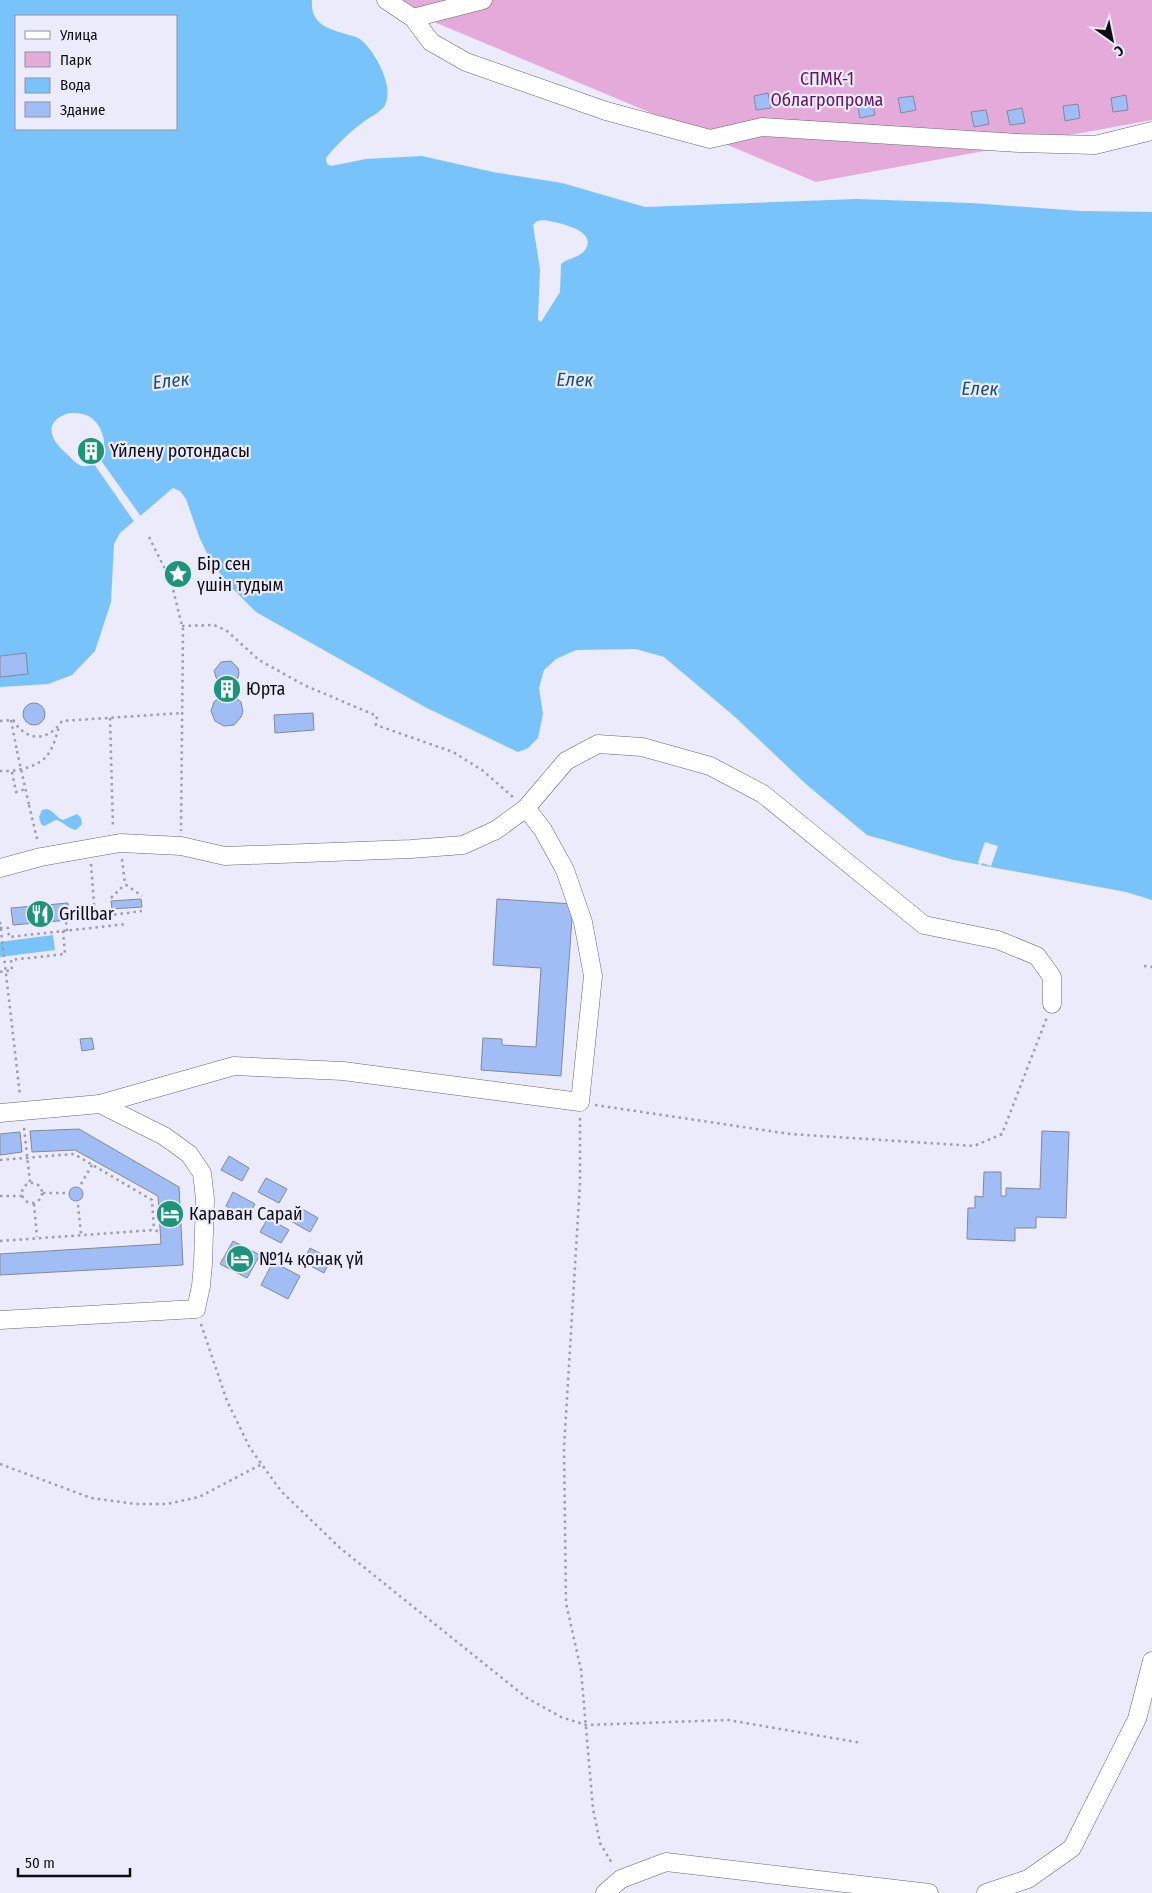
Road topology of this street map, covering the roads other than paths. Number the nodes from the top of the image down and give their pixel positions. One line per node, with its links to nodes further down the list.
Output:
1 (386, 0): 3 (lane)
2 (483, 0): 3 (lane)
3 (413, 18): 4 (lane)
4 (1152, 131)
5 (526, 808): 6 (lane); 7 (lane); 8 (lane)
6 (0, 868)
7 (1052, 1004)
8 (100, 1104): 9 (lane); 10 (lane)
9 (0, 1113)
10 (0, 1320)
11 (1152, 1661): 14 (lane)
12 (606, 1893): 13 (lane)
13 (929, 1893)
14 (986, 1893)

